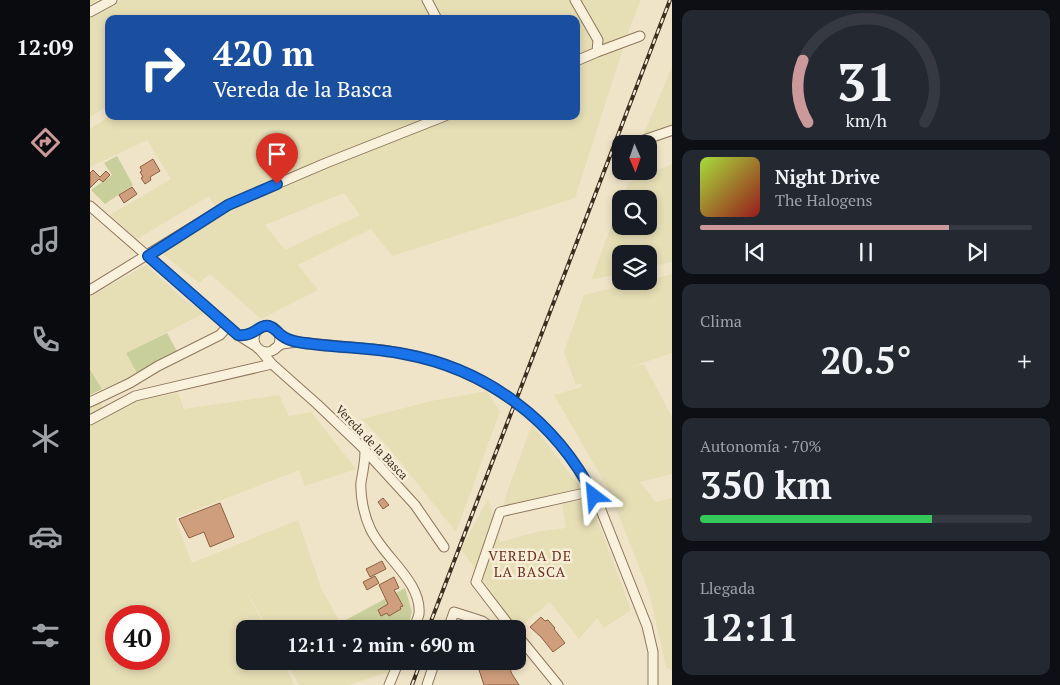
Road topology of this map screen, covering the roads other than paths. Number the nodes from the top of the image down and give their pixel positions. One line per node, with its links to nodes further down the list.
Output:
1 (112, 0): 4 (street)
2 (427, 0): 5 (street)
3 (575, 0): 7 (street)
4 (90, 12)
5 (435, 15)
6 (640, 36): 7 (street)
7 (597, 52): 8 (street)
8 (580, 59)
9 (435, 120): 13 (street)
10 (672, 130): 11 (street)
11 (658, 135)
12 (90, 206): 13 (street, Vereda de la Basca)
13 (148, 256): 14 (street); 15 (street, Vereda de la Basca)
14 (90, 290)
15 (228, 326): 18 (street, Vereda de la Basca); 23 (street)
16 (256, 332): 17 (street); 18 (street); 20 (street)
17 (278, 333): 19 (street); 21 (street)
18 (238, 335): 20 (street, Vereda de la Basca)
19 (297, 342): 21 (street); 40 (street, bridge)
20 (259, 349): 21 (street); 22 (street, Vereda de la Basca)
21 (273, 350): 22 (street)
22 (272, 364): 24 (street); 25 (street, Vereda de la Basca)
23 (90, 402)
24 (90, 420)
25 (365, 451): 27 (street, Vereda de la Basca); 28 (street)
26 (580, 494): 31 (street)
27 (444, 547)
28 (416, 620)
29 (451, 620): 30 (street)
30 (479, 620)
31 (505, 620)
32 (526, 647): 34 (street)
33 (526, 652): 34 (street)
34 (536, 660): 39 (street)
35 (395, 670): 37 (street)
36 (432, 670): 38 (street)
37 (389, 685)
38 (427, 685)
39 (558, 685)
40 (653, 685)

